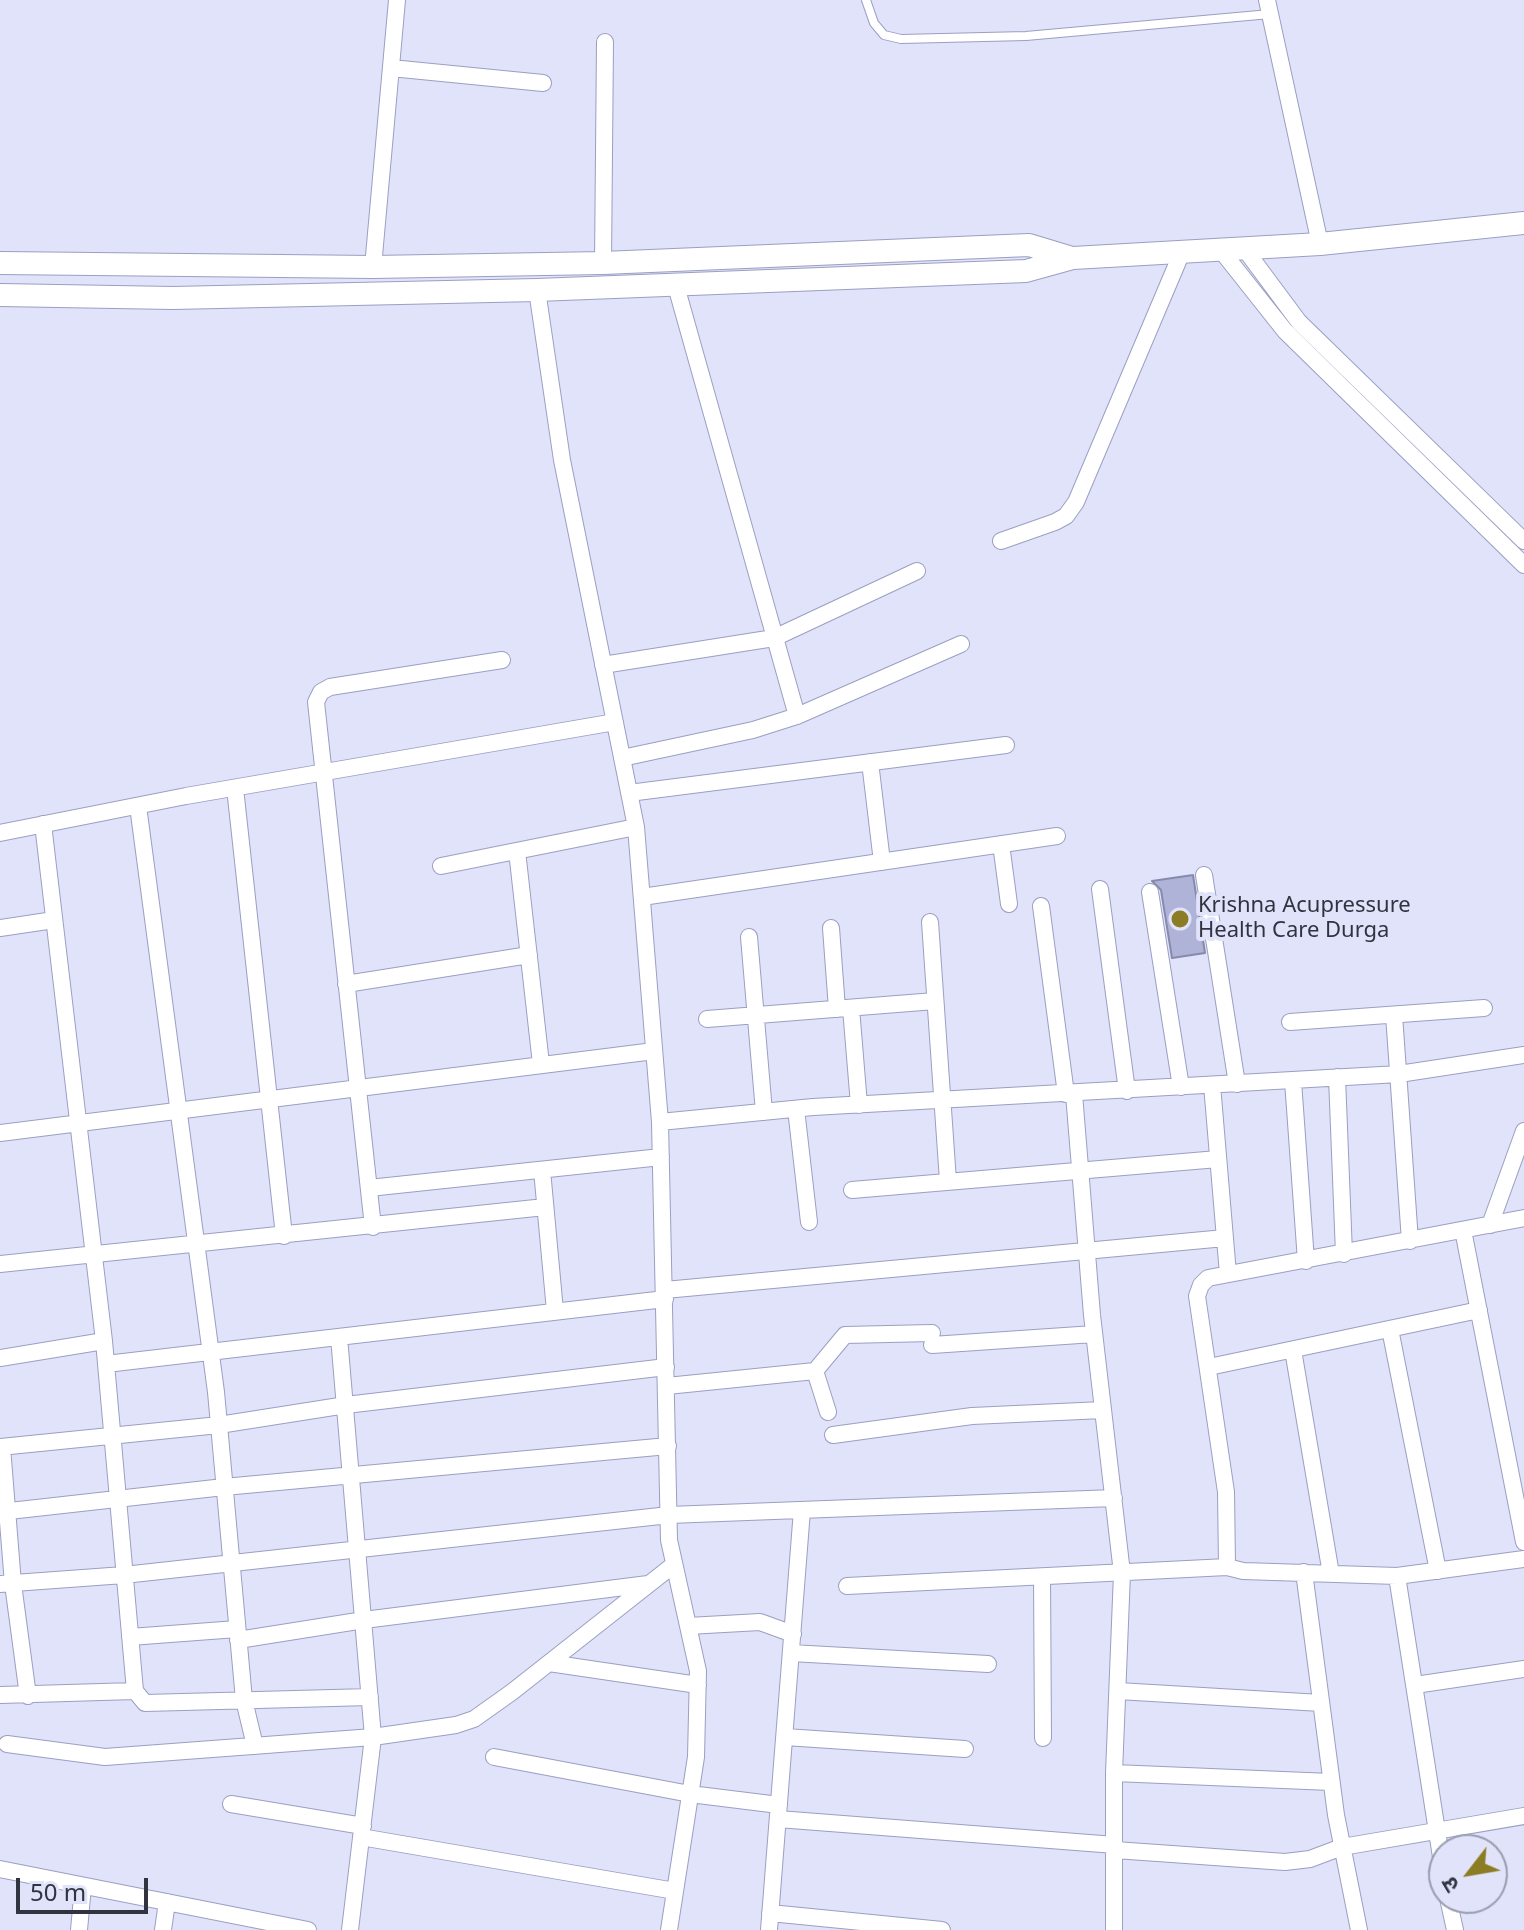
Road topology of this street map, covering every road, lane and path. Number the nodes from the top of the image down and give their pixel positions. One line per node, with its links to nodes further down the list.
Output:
1 (397, 0): 5 (street)
2 (866, 0): 3 (lane)
3 (1268, 7): 8 (street)
4 (605, 42): 14 (street)
5 (391, 68): 6 (street); 15 (street)
6 (543, 83)
7 (1524, 223): 8 (main road)
8 (1320, 244): 9 (main road)
9 (1244, 248): 10 (main road); 20 (street)
10 (1220, 249): 11 (main road); 21 (street)
11 (1182, 252): 12 (main road); 19 (street)
12 (1073, 258): 14 (main road); 16 (main road)
13 (0, 263): 15 (main road)
14 (603, 263): 15 (main road)
15 (373, 267)
16 (676, 286): 17 (main road); 23 (street)
17 (537, 290): 18 (main road); 26 (street)
18 (0, 295)
19 (1001, 541)
20 (1524, 541)
21 (1524, 565)
22 (917, 571): 23 (street)
23 (774, 638): 26 (street); 27 (street)
24 (961, 644): 27 (street)
25 (502, 660): 32 (street)
26 (603, 665): 28 (street)
27 (797, 716): 30 (street)
28 (615, 722): 30 (street); 32 (street)
29 (1006, 745): 31 (street)
30 (622, 758): 34 (street)
31 (870, 762): 34 (street); 42 (street)
32 (322, 773): 33 (street); 56 (street)
33 (235, 788): 35 (street); 76 (street)
34 (629, 793): 37 (street)
35 (138, 806): 36 (street); 79 (street)
36 (43, 824): 38 (street); 50 (street)
37 (636, 827): 41 (street); 47 (street)
38 (0, 833)
39 (1057, 836): 40 (street)
40 (1001, 844): 42 (street); 48 (street)
41 (517, 851): 43 (street); 55 (street)
42 (882, 862): 47 (street)
43 (441, 866)
44 (1204, 875): 70 (street)
45 (1100, 889): 74 (street)
46 (1150, 892): 73 (street)
47 (642, 897): 64 (street)
48 (1009, 904)
49 (1041, 906): 75 (street)
50 (54, 920): 52 (street); 83 (street)
51 (930, 922): 57 (street)
52 (0, 928)
53 (831, 928): 58 (street)
54 (749, 937): 60 (street)
55 (529, 955): 56 (street); 66 (street)
56 (346, 984): 72 (street)
57 (935, 1001): 58 (street); 77 (street)
58 (844, 1008): 60 (street); 78 (street)
59 (1484, 1008): 61 (street)
60 (756, 1015): 62 (street); 81 (street)
61 (1394, 1015): 63 (street); 67 (street)
62 (707, 1019)
63 (1290, 1022)
64 (654, 1051): 66 (street); 82 (street)
65 (1524, 1055): 67 (street)
66 (541, 1064): 72 (street)
67 (1399, 1074): 68 (street); 101 (street)
68 (1337, 1077): 69 (street); 105 (street)
69 (1293, 1081): 70 (street); 107 (street)
70 (1237, 1084): 71 (street)
71 (1212, 1085): 73 (street); 87 (street)
72 (357, 1086): 76 (street); 91 (street)
73 (1181, 1087): 74 (street)
74 (1127, 1091): 75 (street)
75 (1070, 1094): 77 (street); 88 (street)
76 (267, 1098): 79 (street); 99 (street)
77 (942, 1101): 78 (street); 90 (street)
78 (859, 1105): 80 (street)
79 (179, 1109): 83 (street); 102 (street)
80 (796, 1109): 81 (street); 95 (street)
81 (764, 1112): 82 (street)
82 (660, 1122): 86 (street)
83 (79, 1123): 85 (street); 104 (street)
84 (1524, 1131): 96 (street)
85 (0, 1133)
86 (661, 1157): 89 (street); 109 (street)
87 (1218, 1159): 88 (street); 100 (street)
88 (1080, 1169): 90 (street); 103 (street)
89 (542, 1170): 91 (street); 93 (street)
90 (948, 1181): 92 (street)
91 (369, 1188): 97 (street)
92 (852, 1190)
93 (545, 1207): 97 (street); 111 (street)
94 (1524, 1218): 96 (street)
95 (809, 1222)
96 (1490, 1225): 98 (street)
97 (373, 1227): 99 (street)
98 (1463, 1230): 101 (street); 110 (street)
99 (284, 1236): 102 (street)
100 (1225, 1238): 103 (street); 108 (street)
101 (1410, 1241): 105 (street)
102 (194, 1245): 104 (street); 117 (street)
103 (1087, 1252): 109 (street); 113 (street)
104 (94, 1254): 106 (street); 115 (street)
105 (1344, 1254): 107 (street)
106 (1, 1258)
107 (1306, 1261): 108 (street)
108 (1228, 1274): 121 (street)
109 (665, 1294): 111 (street); 120 (street)
110 (1479, 1310): 112 (street); 139 (street)
111 (555, 1311): 114 (street)
112 (1390, 1329): 116 (street); 145 (street)
113 (1094, 1334): 122 (street); 125 (street)
114 (339, 1337): 117 (street); 124 (street)
115 (104, 1341): 118 (street); 119 (street)
116 (1293, 1350): 121 (street); 148 (street)
117 (210, 1352): 119 (street); 127 (street)
118 (0, 1358)
119 (106, 1364): 128 (street)
120 (666, 1367): 123 (street); 124 (street)
121 (1209, 1367): 144 (street)
122 (815, 1371): 123 (street); 126 (street)
123 (667, 1386): 130 (street)
124 (346, 1405): 127 (street); 132 (street)
125 (1103, 1410): 129 (street); 134 (street)
126 (828, 1412)
127 (219, 1425): 128 (street); 133 (street)
128 (112, 1435): 131 (street); 135 (street)
129 (833, 1435)
130 (668, 1446): 132 (street); 138 (street)
131 (1, 1447): 137 (street)
132 (352, 1475): 133 (street); 140 (street)
133 (224, 1487): 135 (street); 142 (street)
134 (1114, 1498): 136 (street); 147 (street)
135 (118, 1500): 137 (street); 149 (street)
136 (802, 1510): 138 (street); 157 (street)
137 (4, 1512): 152 (street)
138 (669, 1515): 140 (street); 143 (street)
139 (1524, 1542)
140 (358, 1548): 142 (street); 155 (street)
141 (1524, 1559): 145 (street)
142 (231, 1564): 149 (street); 158 (street)
143 (672, 1566): 153 (street); 156 (street)
144 (1227, 1567): 146 (street); 147 (street)
145 (1438, 1571): 150 (street)
146 (1304, 1572): 148 (street); 173 (street)
147 (1122, 1573): 151 (street); 168 (street)
148 (1331, 1574): 150 (street)
149 (124, 1575): 152 (street); 159 (street)
150 (1397, 1576): 166 (street)
151 (1042, 1577): 154 (street); 176 (street)
152 (7, 1584): 170 (street)
153 (650, 1584): 155 (street); 161 (street)
154 (847, 1586)
155 (364, 1620): 158 (street); 171 (street)
156 (688, 1626): 157 (street); 165 (street)
157 (793, 1634): 160 (street)
158 (238, 1635): 159 (street); 172 (street)
159 (130, 1637): 167 (street)
160 (791, 1653): 162 (street); 175 (street)
161 (549, 1663): 165 (street); 174 (street)
162 (988, 1664)
163 (1524, 1669): 164 (street); 166 (street)
164 (1524, 1680)
165 (698, 1685): 183 (street)
166 (1415, 1685): 187 (street)
167 (135, 1691): 170 (street); 172 (street)
168 (1118, 1691): 173 (street); 181 (street)
169 (0, 1695): 170 (street)
170 (28, 1696)
171 (370, 1697): 172 (street); 174 (street)
172 (244, 1700): 178 (street)
173 (1321, 1703): 182 (street)
174 (373, 1737): 178 (street); 188 (street)
175 (785, 1737): 179 (street); 185 (street)
176 (1043, 1738)
177 (7, 1744): 178 (street)
178 (255, 1746)
179 (965, 1749)
180 (494, 1757): 183 (street)
181 (1114, 1773): 182 (street); 191 (street)
182 (1331, 1782): 190 (street)
183 (690, 1794): 185 (street); 194 (street)
184 (231, 1804): 188 (street)
185 (779, 1812): 191 (street); 196 (street)
186 (1524, 1816): 187 (street)
187 (1437, 1831): 189 (street); 190 (street)
188 (362, 1832): 194 (street); 201 (street)
189 (1437, 1834)
190 (1342, 1847): 191 (street); 205 (street)
191 (1115, 1848): 204 (street)
192 (0, 1869): 193 (street)
193 (83, 1886): 195 (street); 198 (street)
194 (675, 1891): 202 (street)
195 (167, 1902): 197 (street); 199 (street)
196 (769, 1922): 203 (street)
197 (240, 1923): 200 (street)
198 (79, 1930)
199 (163, 1930)
200 (308, 1930)
201 (350, 1930)
202 (669, 1930)
203 (942, 1930)
204 (1114, 1930)
205 (1359, 1930)

